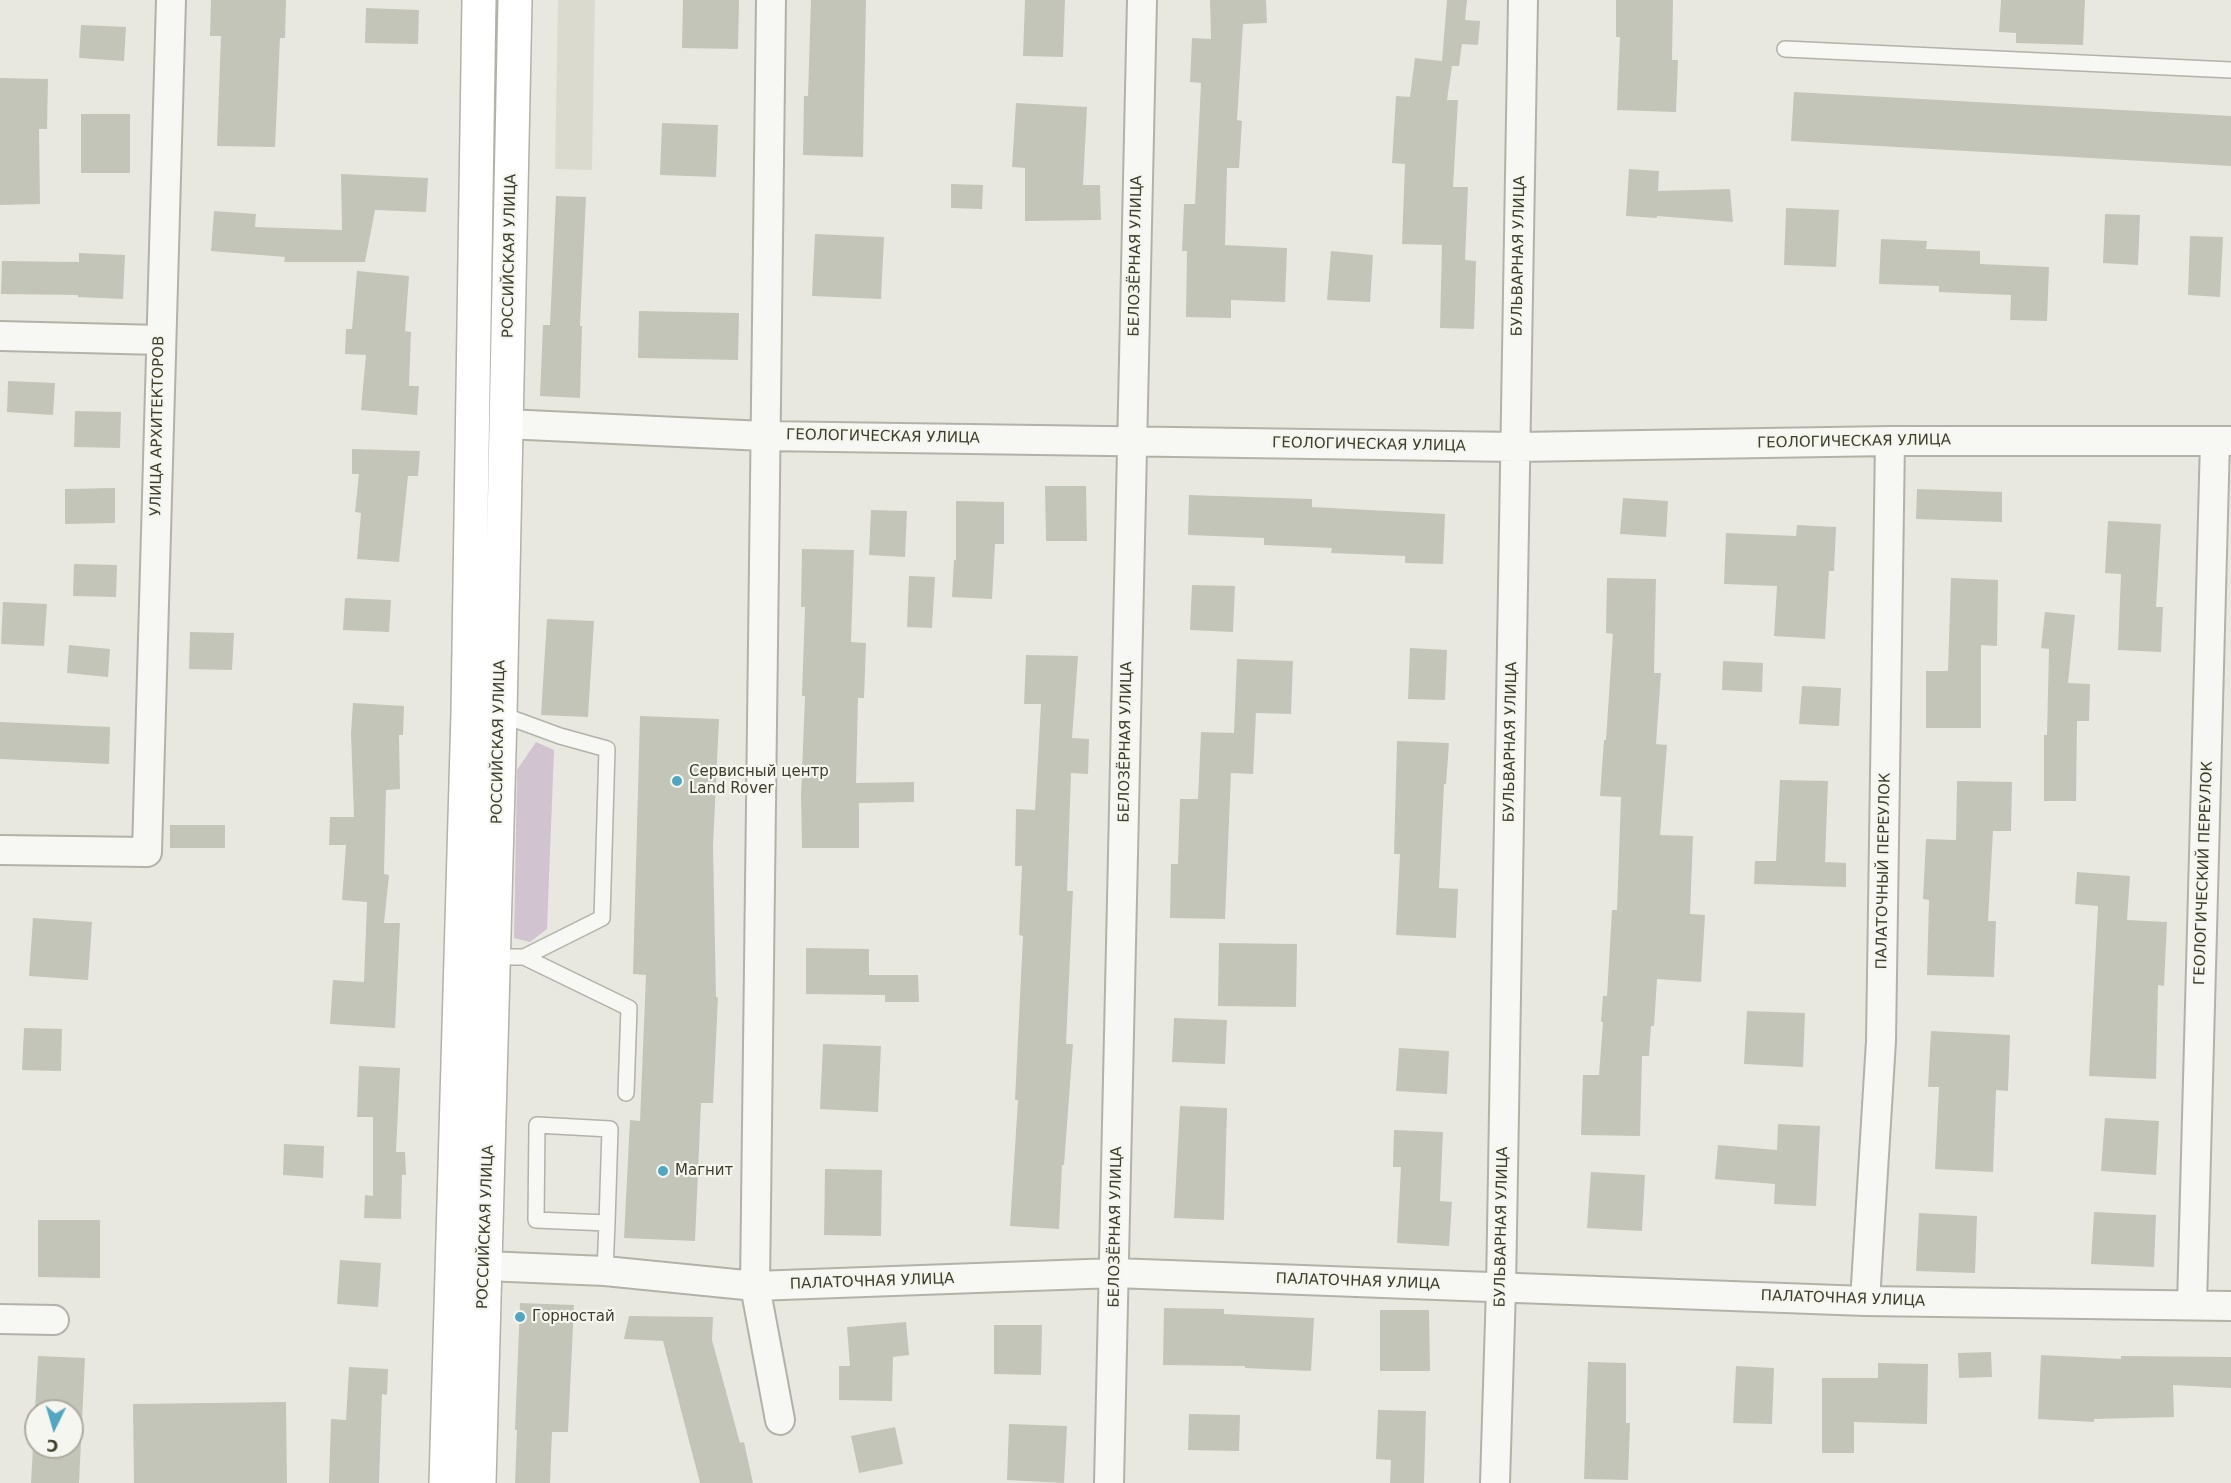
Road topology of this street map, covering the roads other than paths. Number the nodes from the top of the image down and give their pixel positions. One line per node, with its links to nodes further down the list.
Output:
1 (171, 0): 10 (street, УЛИЦА АРХИТЕКТОРОВ)
2 (479, 0): 22 (main road)
3 (515, 0): 11 (main road, РОССИЙСКАЯ УЛИЦА)
4 (771, 0): 12 (street)
5 (1142, 0): 13 (street, БЕЛОЗЁРНАЯ УЛИЦА)
6 (1523, 0): 16 (street, БУЛЬВАРНАЯ УЛИЦА)
7 (1785, 49): 8 (lane)
8 (2231, 70)
9 (0, 336): 10 (street)
10 (160, 340): 18 (street, УЛИЦА АРХИТЕКТОРОВ)
11 (506, 424): 12 (street, ГЕОЛОГИЧЕСКАЯ УЛИЦА); 17 (main road, РОССИЙСКАЯ УЛИЦА)
12 (764, 436): 13 (street, ГЕОЛОГИЧЕСКАЯ УЛИЦА); 26 (street)
13 (1132, 441): 16 (street, ГЕОЛОГИЧЕСКАЯ УЛИЦА); 25 (street, БЕЛОЗЁРНАЯ УЛИЦА)
14 (1890, 441): 15 (street, ГЕОЛОГИЧЕСКАЯ УЛИЦА); 16 (street, ГЕОЛОГИЧЕСКАЯ УЛИЦА); 28 (street, ПАЛАТОЧНЫЙ ПЕРЕУЛОК)
15 (2223, 441): 29 (street, ГЕОЛОГИЧЕСКИЙ ПЕРЕУЛОК)
16 (1517, 447): 27 (street, БУЛЬВАРНАЯ УЛИЦА)
17 (500, 714): 19 (main road, РОССИЙСКАЯ УЛИЦА); 19 (lane)
18 (0, 850)
19 (509, 957): 20 (lane); 23 (main road, РОССИЙСКАЯ УЛИЦА)
20 (626, 1093)
21 (607, 1223): 21 (lane); 24 (lane)
22 (451, 1265): 23 (main road); 34 (main road)
23 (485, 1266): 24 (street, ПАЛАТОЧНАЯ УЛИЦА); 35 (main road, РОССИЙСКАЯ УЛИЦА)
24 (605, 1271): 26 (street, ПАЛАТОЧНАЯ УЛИЦА)
25 (1115, 1273): 26 (street, ПАЛАТОЧНАЯ УЛИЦА); 27 (street, ПАЛАТОЧНАЯ УЛИЦА); 36 (street, БЕЛОЗЁРНАЯ УЛИЦА)
26 (755, 1286): 33 (street)
27 (1501, 1288): 28 (street, ПАЛАТОЧНАЯ УЛИЦА); 37 (street, БУЛЬВАРНАЯ УЛИЦА)
28 (1865, 1300): 29 (street, ПАЛАТОЧНАЯ УЛИЦА)
29 (2192, 1305): 30 (street, ПАЛАТОЧНАЯ УЛИЦА)
30 (2231, 1306)
31 (0, 1319): 32 (street)
32 (54, 1320)
33 (780, 1420)
34 (446, 1483)
35 (479, 1483)
36 (1109, 1483)
37 (1495, 1483)

